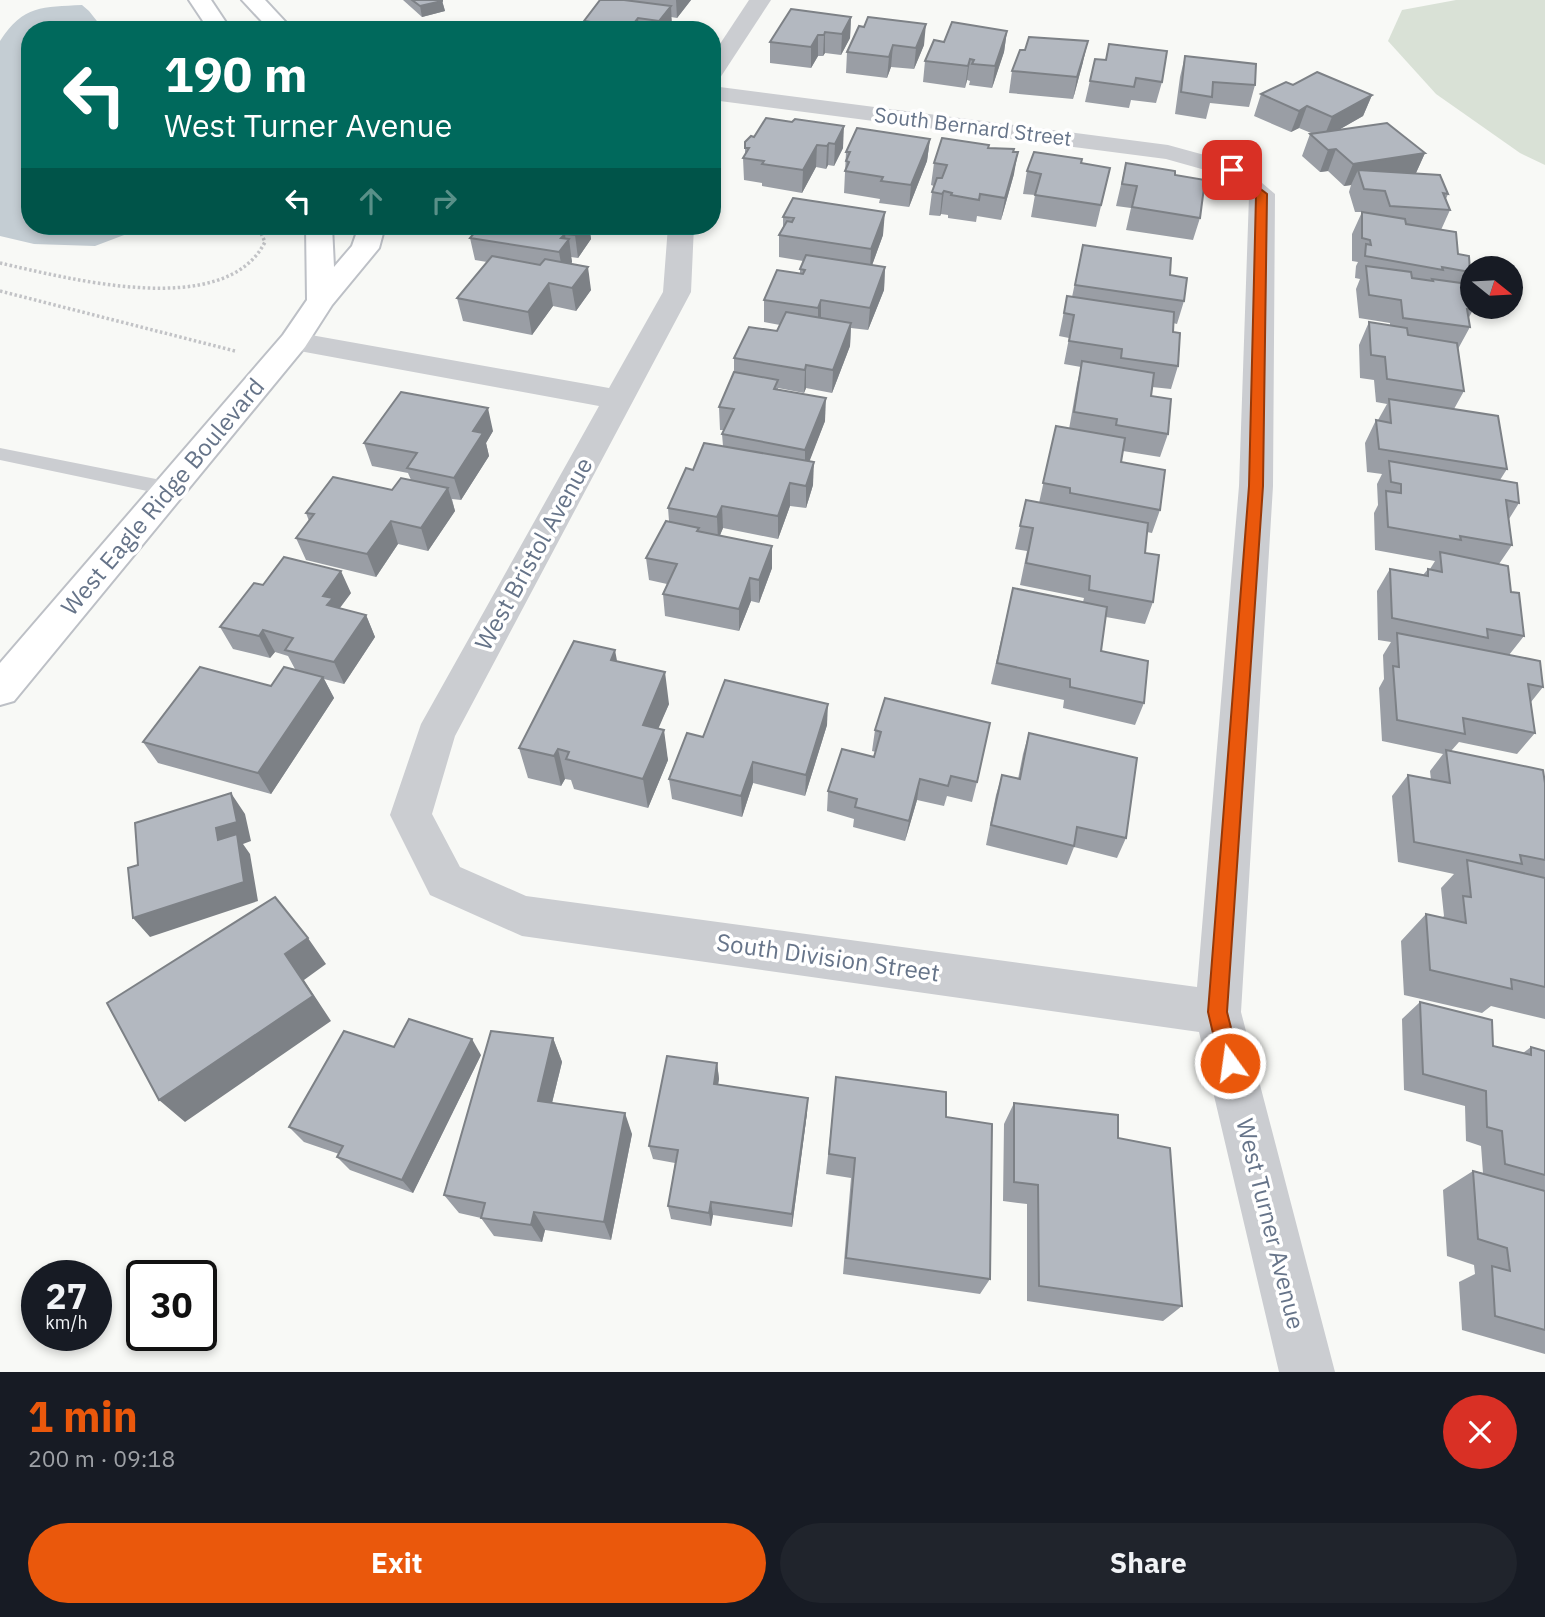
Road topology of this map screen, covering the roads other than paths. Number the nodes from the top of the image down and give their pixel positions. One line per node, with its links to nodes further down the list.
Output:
1 (200, 0): 4 (street)
2 (253, 0): 5 (street)
3 (760, 0): 6 (street)
4 (214, 21)
5 (273, 21)
6 (721, 59)
7 (721, 94): 8 (street, South Bernard Street)
8 (1232, 170): 19 (street, West Turner Avenue)
9 (318, 235): 12 (street)
10 (369, 235): 12 (street, West Eagle Ridge Boulevard)
11 (680, 235): 14 (street, West Bristol Avenue)
12 (321, 300): 13 (street, West Eagle Ridge Boulevard)
13 (294, 341): 14 (street); 16 (street, West Eagle Ridge Boulevard)
14 (618, 400): 18 (street, West Bristol Avenue)
15 (0, 454): 16 (lane)
16 (171, 489): 17 (street, West Eagle Ridge Boulevard)
17 (0, 690)
18 (445, 881): 19 (street, South Division Street)
19 (1218, 1012): 20 (street, West Turner Avenue)
20 (1307, 1372)

